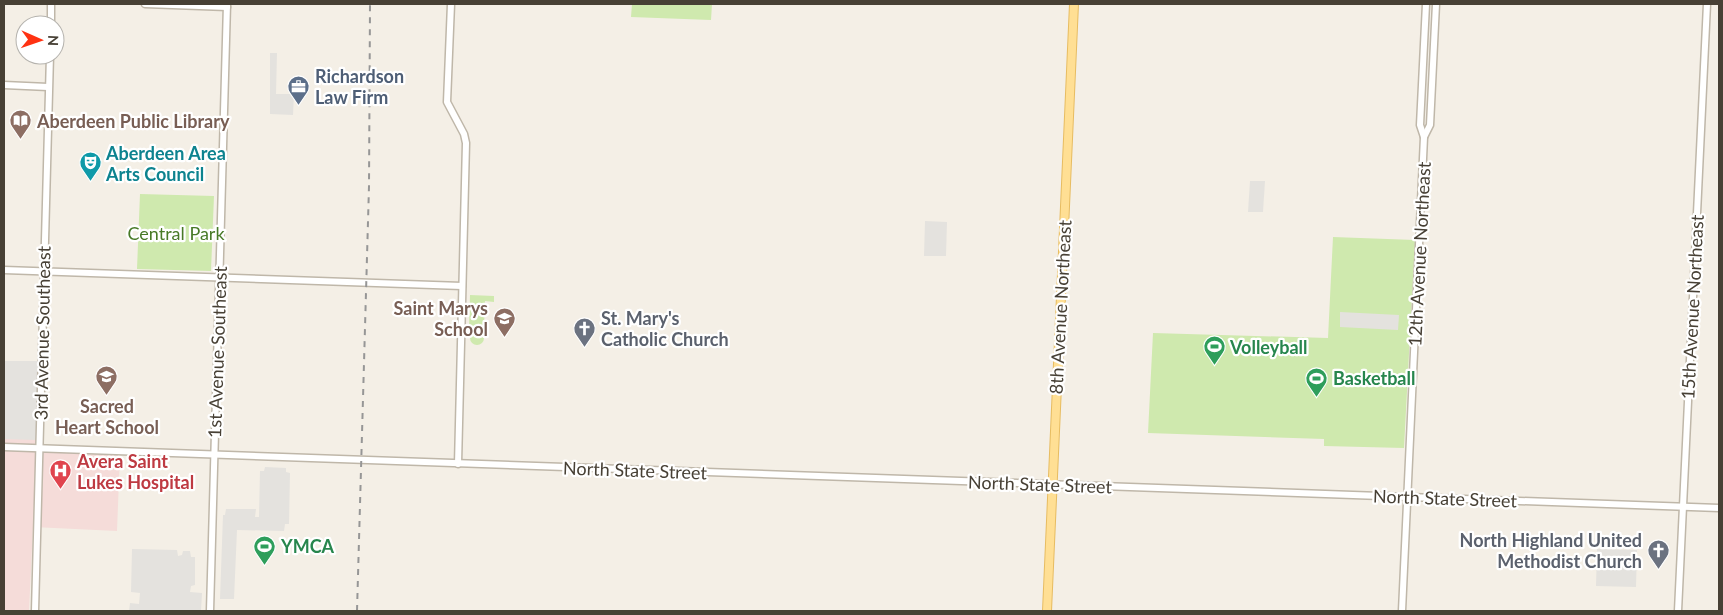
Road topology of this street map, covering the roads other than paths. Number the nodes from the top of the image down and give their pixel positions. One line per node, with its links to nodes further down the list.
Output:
1 (145, 4): 7 (street)
2 (451, 4): 15 (street)
3 (1074, 4): 20 (main road, 8th Avenue Northeast)
4 (1426, 4): 11 (street, 12th Avenue Northeast)
5 (1436, 4): 11 (street, 12th Avenue Northeast)
6 (1707, 4): 22 (street, 15th Avenue Northeast)
7 (227, 5): 14 (street, 1st Avenue Southeast)
8 (49, 65): 10 (street, 3rd Avenue Southeast)
9 (4, 85): 10 (street)
10 (48, 87): 13 (street, 3rd Avenue Southeast)
11 (1424, 136): 21 (street, 12th Avenue Northeast)
12 (4, 270): 13 (street)
13 (43, 272): 14 (street); 17 (street, 3rd Avenue Southeast)
14 (219, 278): 15 (street); 18 (street, 1st Avenue Southeast)
15 (462, 286): 19 (street)
16 (4, 447): 17 (street, North State Street)
17 (39, 448): 18 (street, North State Street); 24 (street, 3rd Avenue Southeast)
18 (214, 455): 19 (street, North State Street); 25 (street, 1st Avenue Southeast)
19 (458, 464): 20 (street, North State Street)
20 (1053, 484): 21 (street, North State Street); 26 (main road, 8th Avenue Northeast)
21 (1408, 497): 22 (street, North State Street); 27 (street, 12th Avenue Northeast)
22 (1683, 506): 23 (street, North State Street); 28 (street, 15th Avenue Northeast)
23 (1719, 508)
24 (35, 611)
25 (210, 611)
26 (1047, 611)
27 (1402, 611)
28 (1678, 611)

